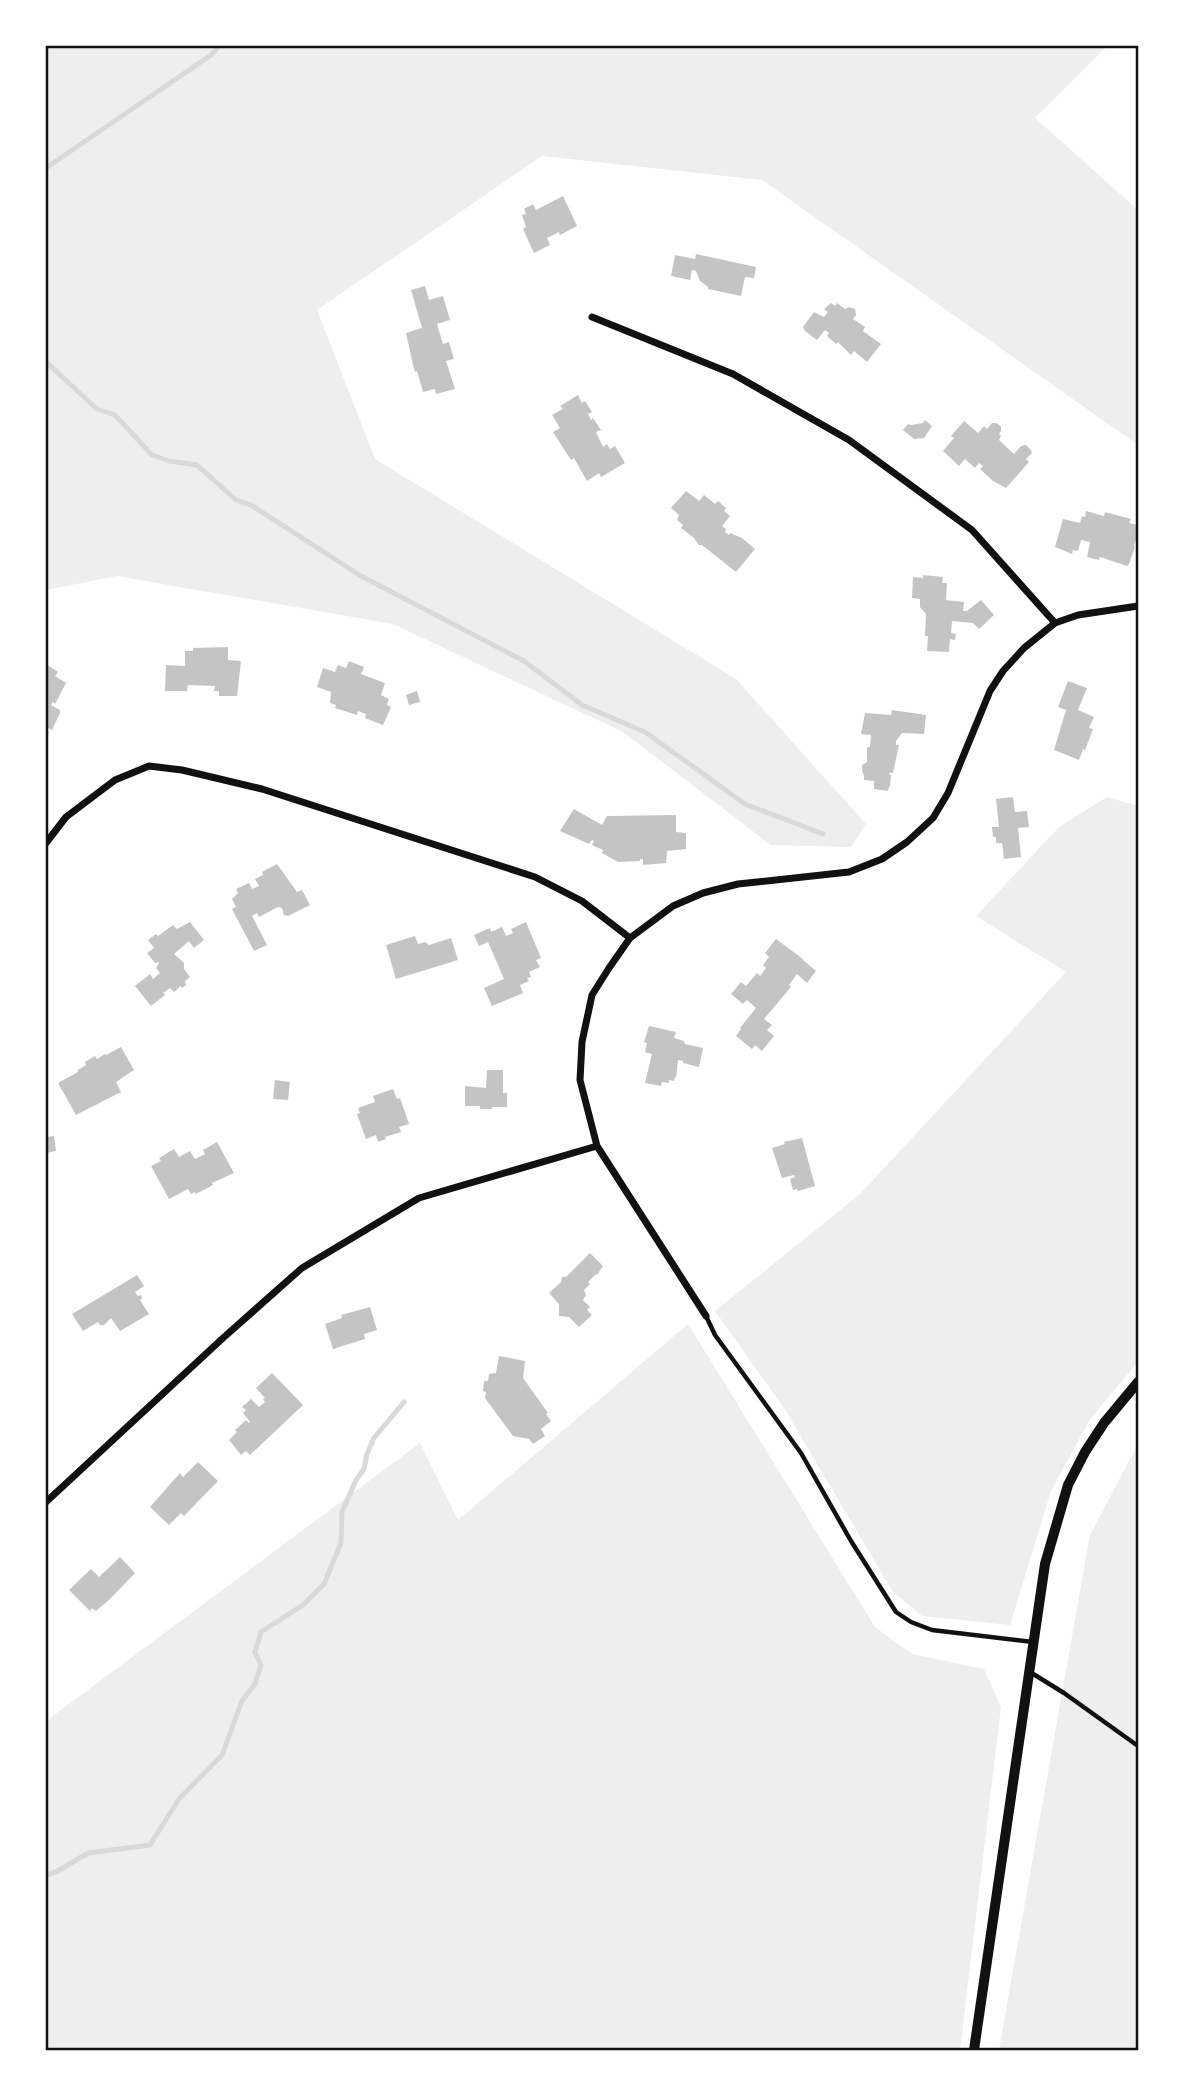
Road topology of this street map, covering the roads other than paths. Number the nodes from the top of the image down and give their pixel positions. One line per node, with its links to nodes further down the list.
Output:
1 (592, 317): 3 (street)
2 (1139, 606): 3 (street)
3 (1055, 624): 5 (street)
4 (46, 843): 5 (street)
5 (630, 937): 6 (street)
6 (597, 1146): 7 (street); 9 (street)
7 (706, 1316): 10 (lane)
8 (1139, 1382): 10 (street)
9 (46, 1502)
10 (1034, 1642): 11 (street)
11 (1029, 1672): 12 (lane); 13 (street)
12 (1139, 1746)
13 (974, 2050)

